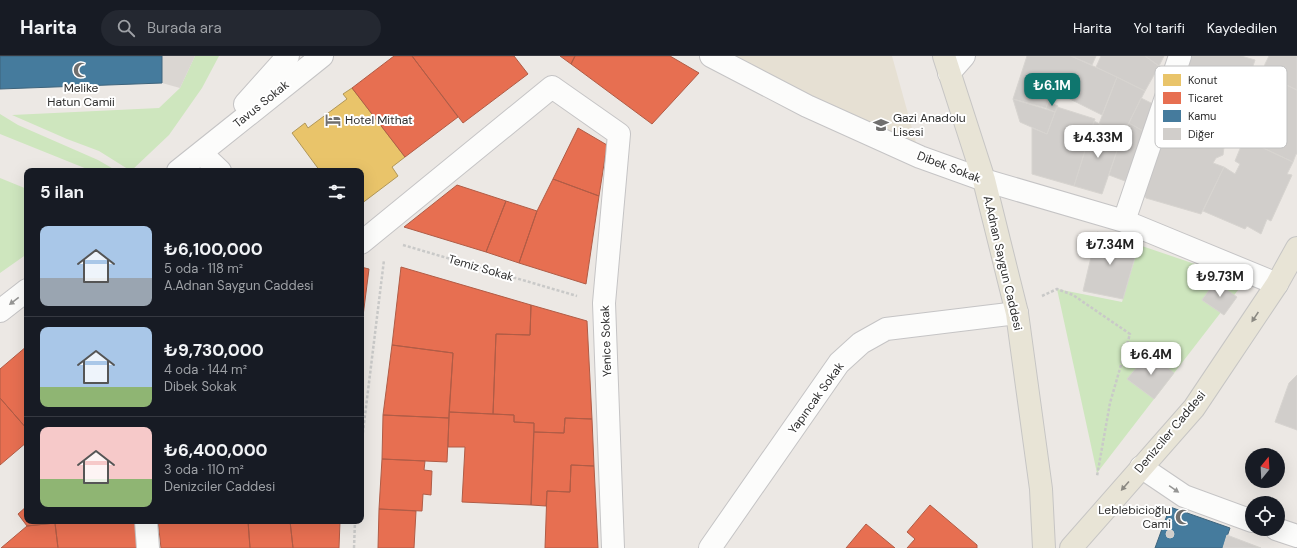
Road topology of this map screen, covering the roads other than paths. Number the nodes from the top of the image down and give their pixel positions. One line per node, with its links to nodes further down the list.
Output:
1 (288, 56): 9 (street)
2 (322, 56): 9 (street, Tavus Sokak)
3 (964, 56): 6 (street)
4 (1180, 56): 7 (street)
5 (715, 59): 12 (street, Dibek Sokak)
6 (946, 64): 12 (main road, A.Adnan Saygun Caddesi)
7 (1177, 66)
8 (1155, 130): 13 (street)
9 (201, 153): 10 (street); 11 (street)
10 (182, 168)
11 (217, 168)
12 (984, 180): 13 (street, Dibek Sokak); 18 (main road, A.Adnan Saygun Caddesi)
13 (1124, 221): 16 (street, Dibek Sokak)
14 (373, 239): 26 (street, Yenice Sokak)
15 (1297, 248): 16 (main road, Denizciler Caddesi)
16 (1277, 284): 20 (main road, Denizciler Caddesi, one-way to 20)
17 (24, 292): 19 (street, one-way to 19)
18 (1017, 311): 27 (street, Yapıncak Sokak); 28 (main road, A.Adnan Saygun Caddesi)
19 (0, 312)
20 (1141, 467): 21 (street, one-way to 21); 29 (main road, Denizciler Caddesi, one-way to 29)
21 (1245, 518)
22 (146, 524): 25 (street)
23 (1285, 532): 24 (street)
24 (1297, 536)
25 (148, 548)
26 (613, 548)
27 (710, 548)
28 (1044, 548)
29 (1071, 548)

